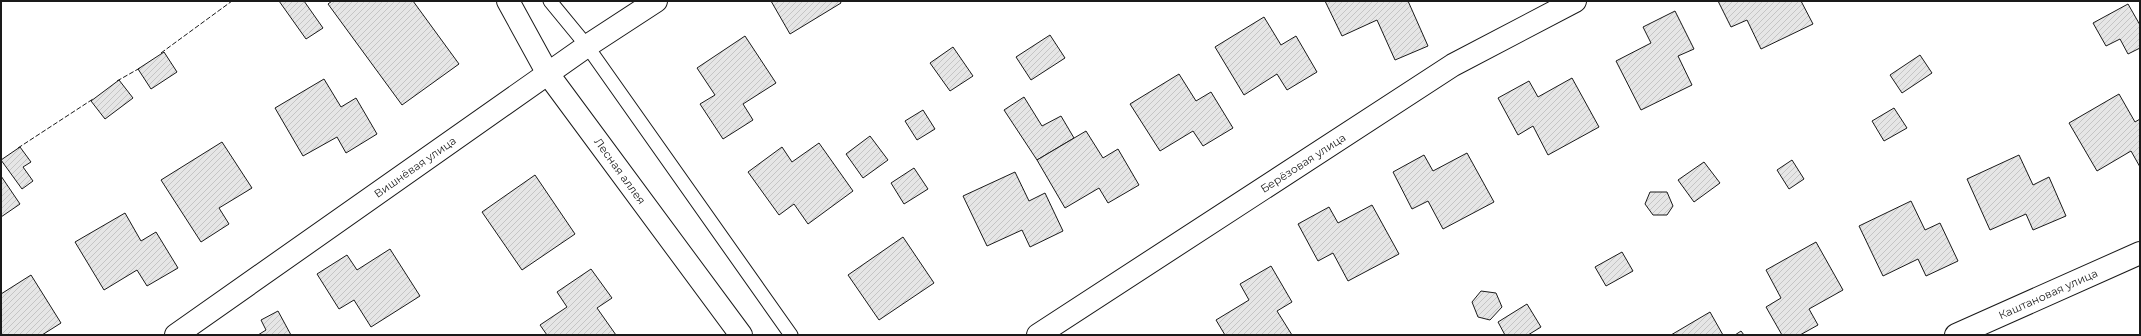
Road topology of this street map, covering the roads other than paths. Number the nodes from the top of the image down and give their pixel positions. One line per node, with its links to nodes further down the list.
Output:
1 (508, 1): 6 (street, Лесная аллея)
2 (550, 1): 5 (lane)
3 (656, 1): 5 (street, Вишнёвая улица)
4 (1574, 1): 11 (street, Берёзовая улица)
5 (587, 46): 6 (street, Вишнёвая улица); 10 (lane)
6 (548, 74): 8 (street, Вишнёвая улица); 9 (street, Лесная аллея)
7 (2140, 253): 12 (street, Каштановая улица)
8 (176, 335)
9 (741, 335)
10 (791, 335)
11 (1038, 335)
12 (1956, 335)

